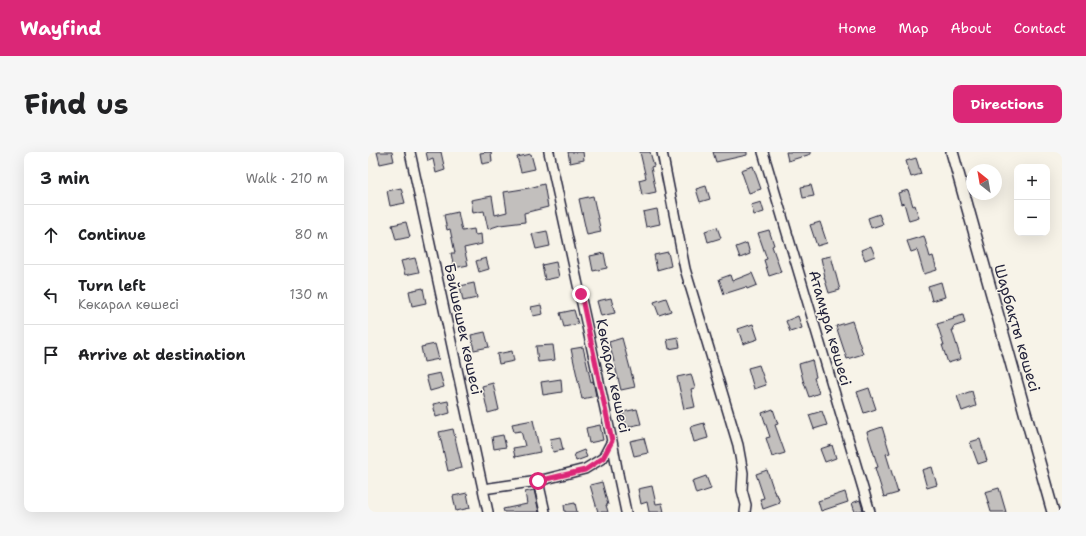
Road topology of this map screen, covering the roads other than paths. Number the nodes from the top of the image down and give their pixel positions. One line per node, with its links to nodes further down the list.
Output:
1 (410, 152): 8 (street, Бәйшешек көшесі)
2 (549, 152): 6 (street, Көкарал көшесі)
3 (662, 152): 12 (street)
4 (764, 152): 13 (street, Атамұра көшесі)
5 (952, 152): 14 (street, Шарбақты көшесі)
6 (612, 441): 7 (street); 11 (street, Көкарал көшесі)
7 (538, 481): 8 (street); 10 (street)
8 (483, 489): 9 (street, Бәйшешек көшесі)
9 (488, 512)
10 (545, 512)
11 (626, 512)
12 (745, 512)
13 (870, 512)
14 (1053, 512)

